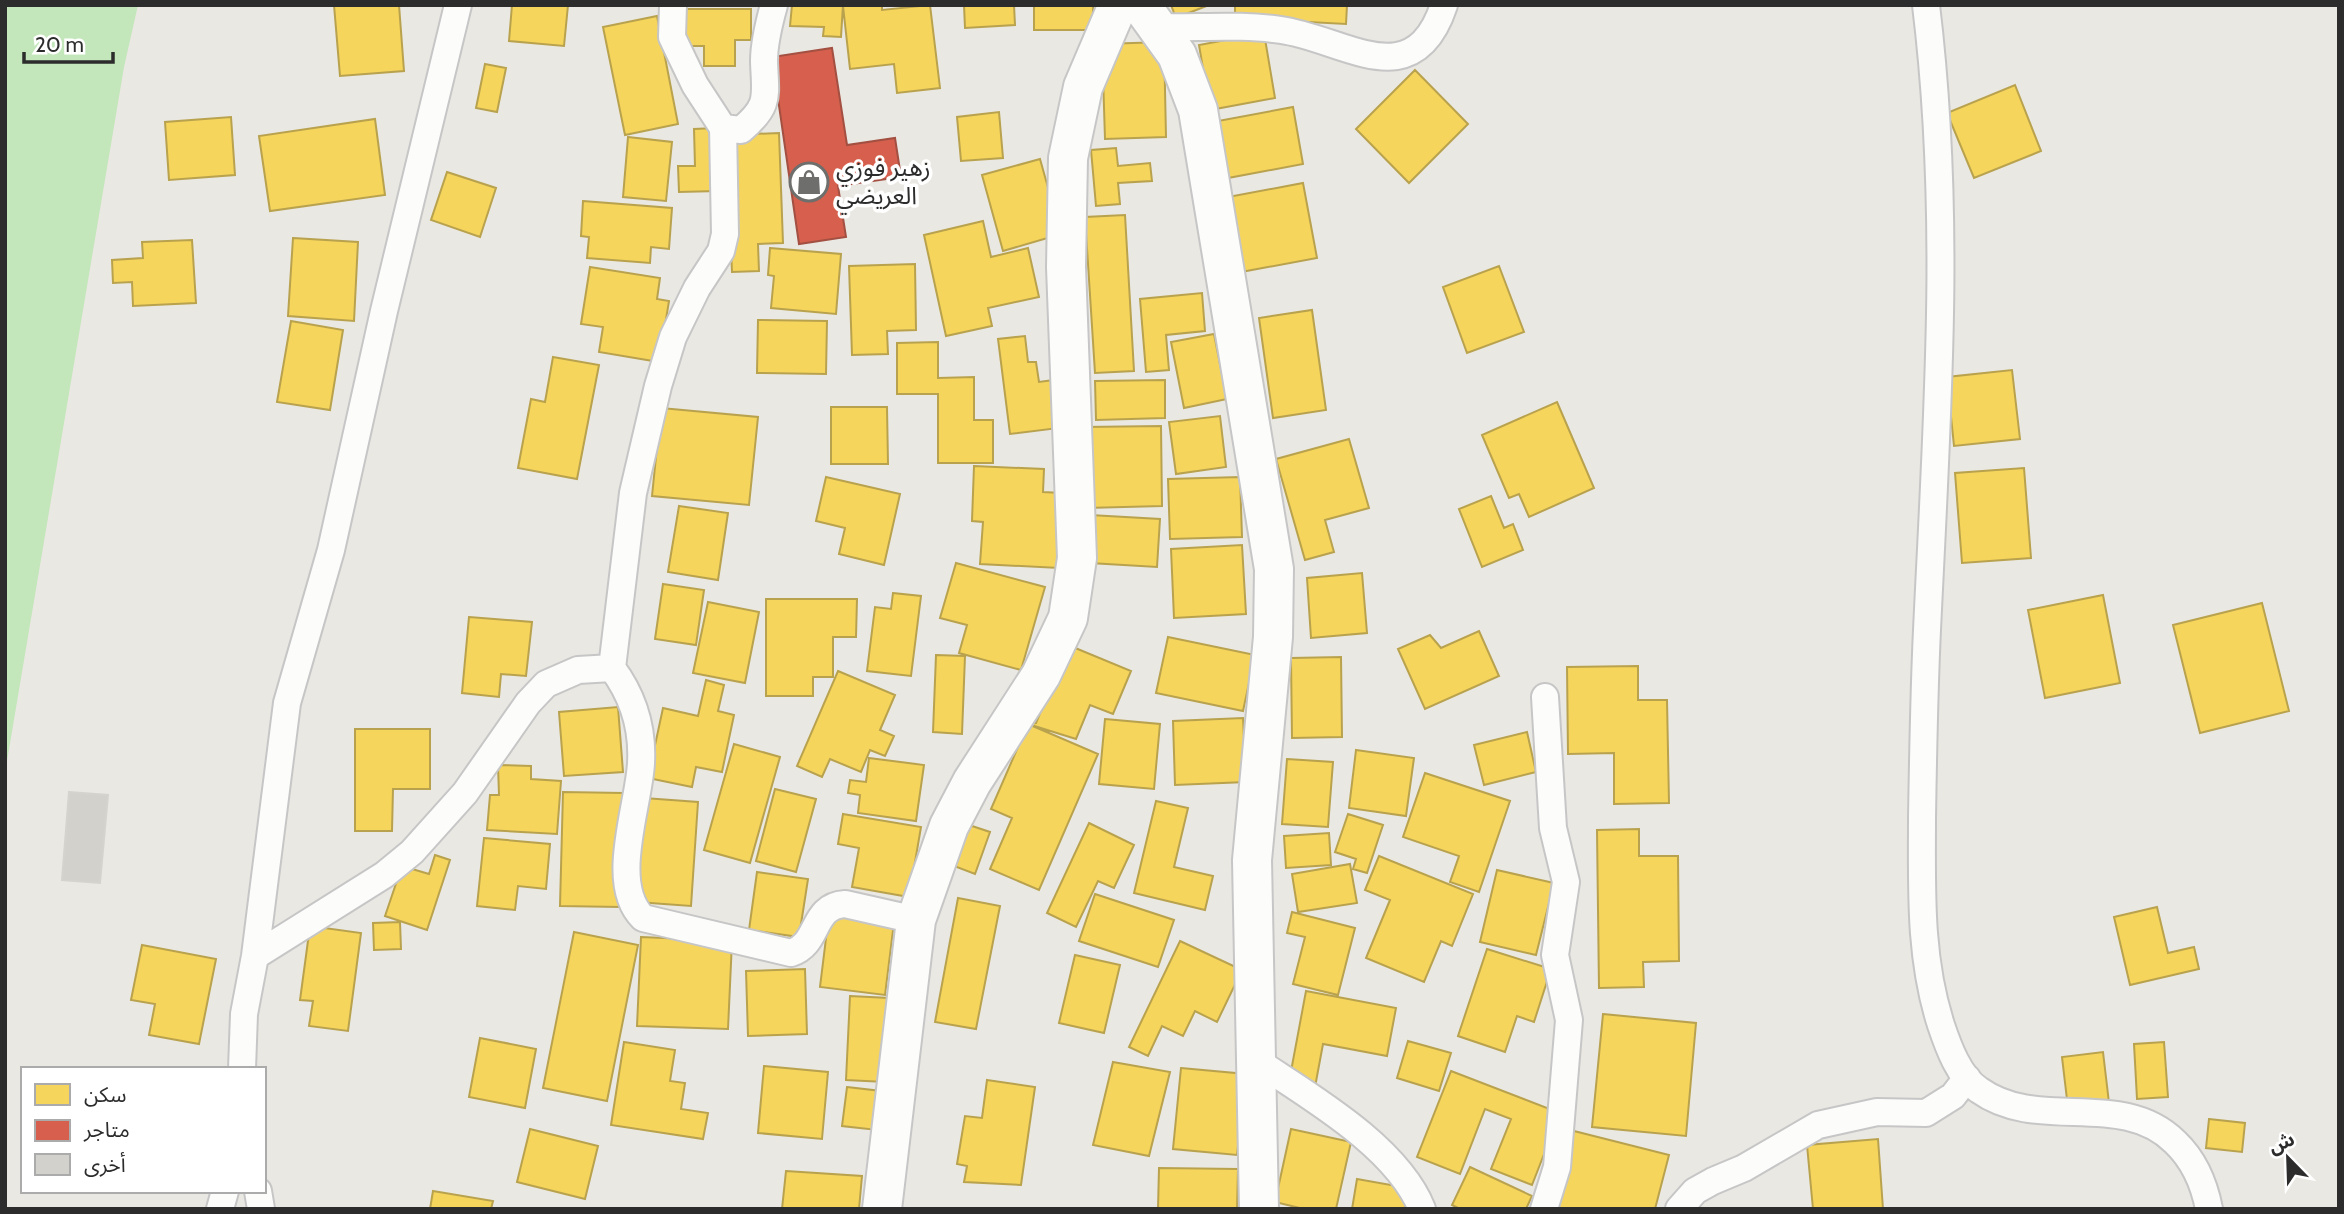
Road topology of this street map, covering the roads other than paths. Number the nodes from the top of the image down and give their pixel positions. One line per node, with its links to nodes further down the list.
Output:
1 (458, 5): 12 (street)
2 (673, 5): 8 (street)
3 (774, 5): 8 (street)
4 (1118, 5): 11 (street)
5 (1444, 5): 7 (street)
6 (1926, 5): 15 (street)
7 (1149, 16): 13 (street)
8 (723, 128): 9 (street)
9 (612, 668): 11 (street); 12 (street)
10 (1545, 697): 19 (street)
11 (916, 920): 16 (street)
12 (254, 956): 14 (street)
13 (1258, 1062): 17 (street); 18 (street)
14 (242, 1067)
15 (1967, 1079): 20 (street); 21 (street)
16 (882, 1209)
17 (1259, 1209)
18 (1422, 1209)
19 (1544, 1209)
20 (1679, 1209)
21 (2209, 1209)

